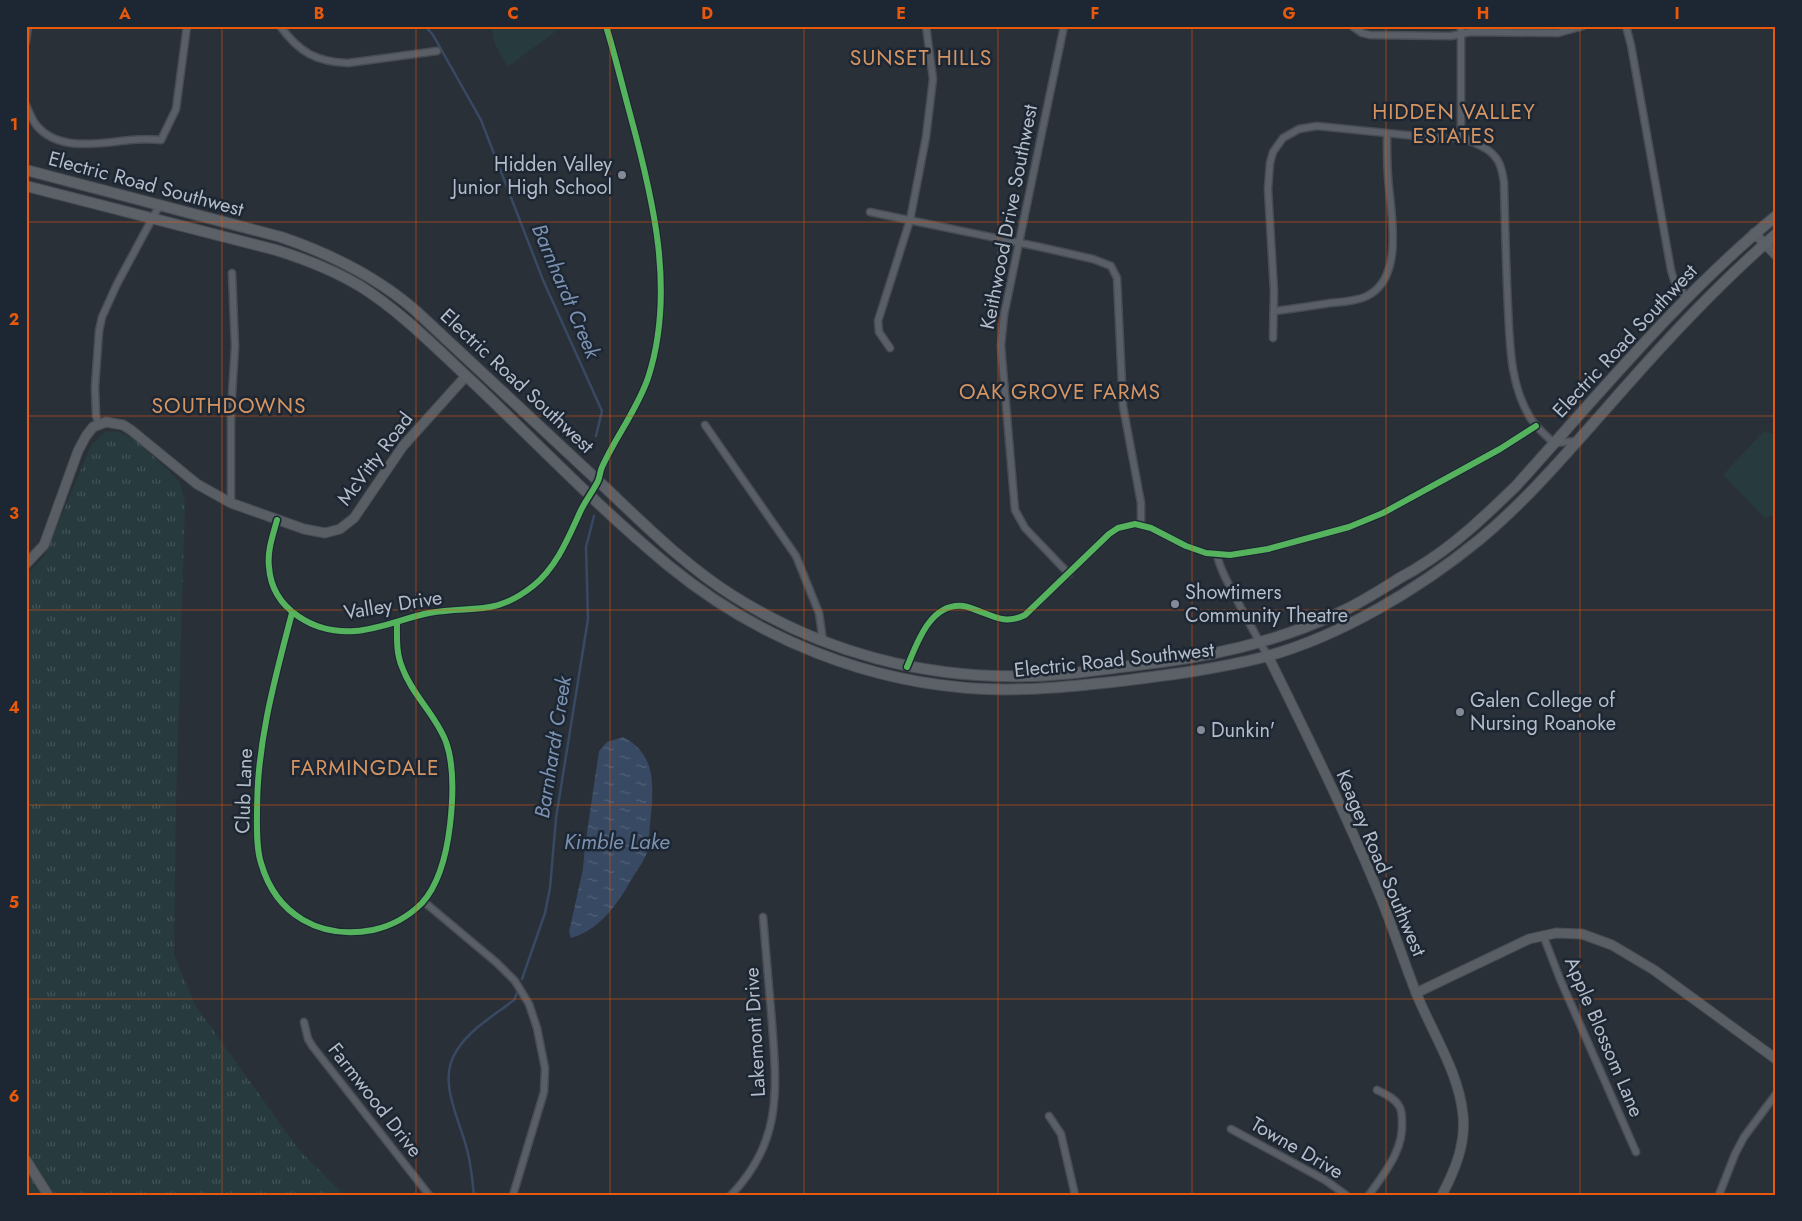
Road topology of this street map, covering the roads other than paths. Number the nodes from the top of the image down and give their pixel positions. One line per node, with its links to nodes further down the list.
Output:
1 (28, 26): 11 (street)
2 (187, 26): 13 (street)
3 (280, 26): 12 (street)
4 (606, 26): 39 (street, Valley Drive)
5 (926, 26): 22 (street)
6 (1064, 26): 25 (street, Keithwood Drive Southwest)
7 (1352, 26): 10 (street)
8 (1583, 26): 10 (street)
9 (1626, 26): 29 (street)
10 (1462, 30): 15 (street)
11 (26, 42)
12 (437, 51)
13 (26, 105)
14 (1387, 134): 15 (street); 30 (street); 30 (street)
15 (1463, 136): 36 (street)
16 (26, 170): 18 (main road, Electric Road Southwest)
17 (26, 186): 21 (main road, Electric Road Southwest)
18 (159, 206): 21 (street); 39 (main road, Electric Road Southwest)
19 (870, 212): 22 (street)
20 (1776, 216): 23 (main road, Electric Road Southwest)
21 (152, 218): 33 (main road, Electric Road Southwest); 34 (street)
22 (910, 220): 25 (street); 32 (street)
23 (1754, 233): 26 (street); 29 (main road, Electric Road Southwest)
24 (1776, 234): 26 (main road, Electric Road Southwest)
25 (1019, 242): 43 (street); 46 (street, Keithwood Drive Southwest)
26 (1764, 245): 27 (street); 37 (main road, Electric Road Southwest)
27 (1776, 255)
28 (232, 273): 41 (street)
29 (1687, 298): 38 (main road, Electric Road Southwest)
30 (1274, 311): 31 (street)
31 (1273, 338)
32 (890, 348)
33 (466, 376): 40 (main road, Electric Road Southwest); 42 (street, McVitty Road)
34 (99, 424): 41 (street, McVitty Road); 45 (street)
35 (705, 425): 49 (street)
36 (1536, 426): 38 (street); 44 (street)
37 (1579, 440): 38 (street); 51 (main road, Electric Road Southwest)
38 (1554, 444): 50 (main road, Electric Road Southwest)
39 (598, 481): 40 (street, Valley Drive); 49 (main road, Electric Road Southwest)
40 (589, 494): 48 (street, Valley Drive); 51 (main road, Electric Road Southwest)
41 (231, 503): 42 (street, McVitty Road)
42 (277, 520): 47 (street, Valley Drive)
43 (1141, 524): 44 (street); 46 (street)
44 (1217, 555): 50 (street, Keagey Road Southwest)
45 (26, 564)
46 (1069, 574): 52 (street)
47 (292, 613): 48 (street, Valley Drive); 53 (street, Club Lane)
48 (397, 622): 53 (street, Club Lane)
49 (823, 641): 52 (main road, Electric Road Southwest)
50 (1259, 643): 51 (street, Keagey Road Southwest); 52 (main road, Electric Road Southwest)
51 (1268, 656): 56 (street, Keagey Road Southwest)
52 (906, 667)
53 (423, 901): 67 (street)
54 (763, 917): 68 (street, Lakemont Drive)
55 (1543, 935): 56 (street); 58 (street); 63 (street, Apple Blossom Lane)
56 (1416, 993): 72 (street, Keagey Road Southwest)
57 (304, 1022): 66 (street, Farmwood Drive)
58 (1776, 1059)
59 (1377, 1090): 71 (street)
60 (1776, 1094): 73 (street)
61 (1048, 1116): 69 (street)
62 (1231, 1129): 70 (street, Towne Drive)
63 (1636, 1152)
64 (26, 1160): 65 (street)
65 (48, 1195)
66 (429, 1195)
67 (513, 1195)
68 (731, 1195)
69 (1075, 1195)
70 (1346, 1195)
71 (1369, 1195)
72 (1442, 1195)
73 (1719, 1195)

